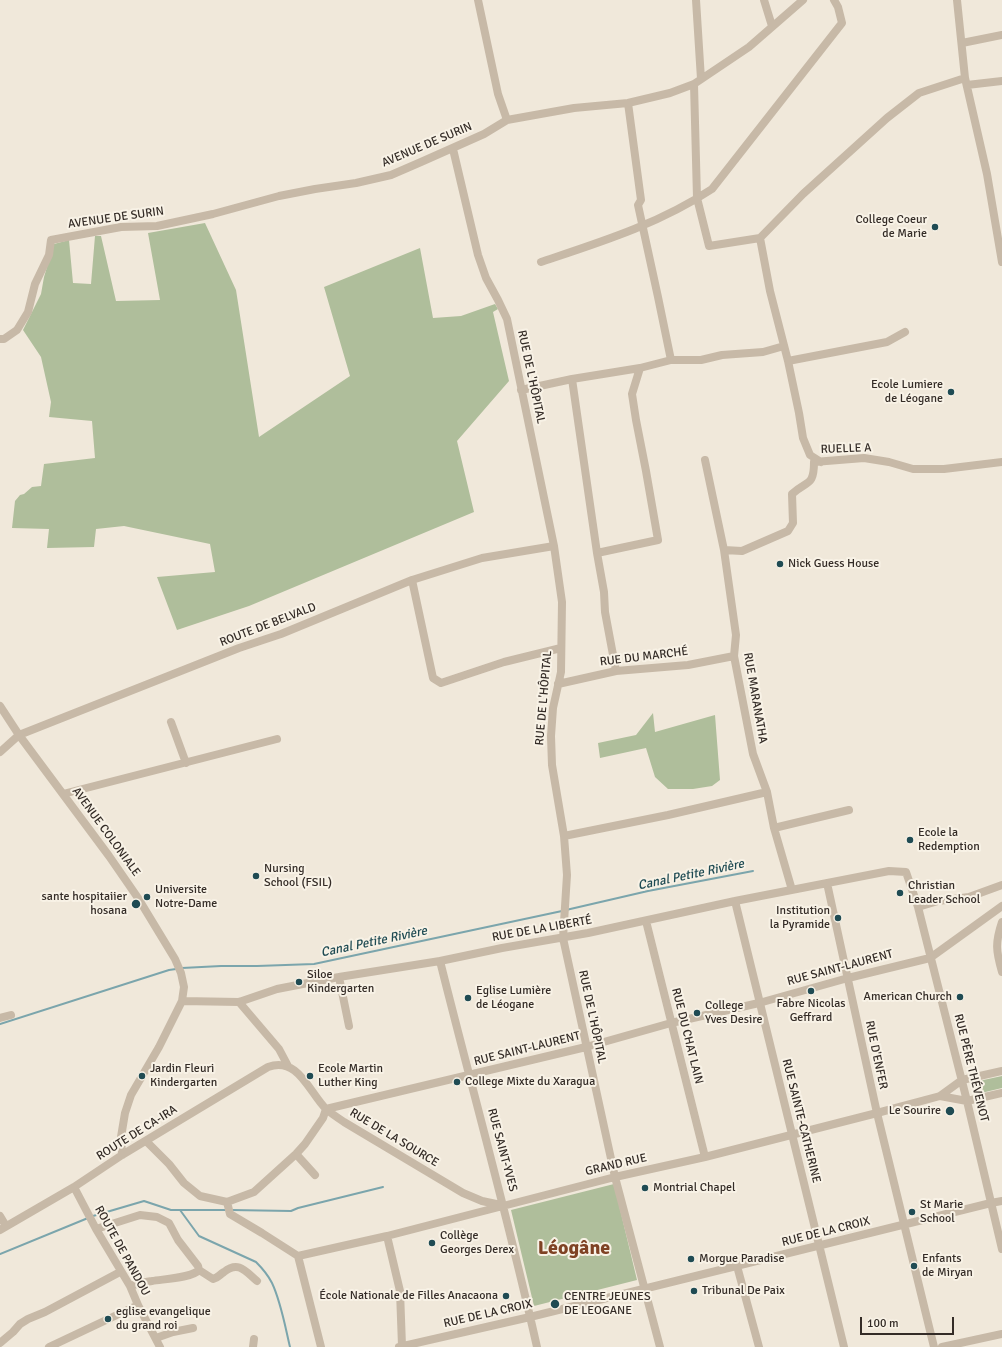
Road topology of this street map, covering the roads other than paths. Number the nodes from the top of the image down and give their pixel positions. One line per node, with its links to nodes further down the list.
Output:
1 (478, 0): 15 (street)
2 (696, 0): 10 (street)
3 (764, 0): 7 (street)
4 (803, 0): 7 (street, AVENUE DE SURIN)
5 (834, 0): 17 (street)
6 (957, 0): 9 (street)
7 (772, 26): 10 (street, AVENUE DE SURIN)
8 (1002, 35): 9 (street)
9 (962, 43): 11 (street)
10 (701, 79): 13 (street, AVENUE DE SURIN)
11 (966, 81): 12 (street); 18 (street); 20 (street)
12 (1002, 81)
13 (694, 84): 14 (street, AVENUE DE SURIN); 17 (street)
14 (628, 103): 15 (street, AVENUE DE SURIN); 19 (street)
15 (507, 120): 16 (street, AVENUE DE SURIN)
16 (453, 148): 24 (street, AVENUE DE SURIN); 30 (street, RUE DE L'HÔPITAL)
17 (697, 198): 19 (street); 20 (street)
18 (999, 223): 22 (street)
19 (642, 227): 21 (street); 26 (street)
20 (760, 238): 25 (street)
21 (541, 262)
22 (1002, 262)
23 (905, 332): 27 (street)
24 (0, 339)
25 (784, 346): 26 (street); 27 (street)
26 (671, 360): 28 (street)
27 (788, 361): 32 (street)
28 (640, 368): 29 (street); 36 (street)
29 (572, 379): 30 (street); 36 (street)
30 (521, 390): 34 (street, RUE DE L'HÔPITAL)
31 (705, 460): 35 (street, RUE MARANATHA)
32 (821, 462): 33 (street, RUELLE A); 35 (street, RUELLE A)
33 (1002, 462)
34 (554, 546): 37 (street, ROUTE DE BELVALD); 38 (street, RUE DE L'HÔPITAL)
35 (724, 550): 39 (street, RUE MARANATHA)
36 (597, 552): 40 (street)
37 (412, 580): 38 (street); 44 (street, ROUTE DE BELVALD)
38 (560, 648): 41 (street, RUE DE L'HÔPITAL)
39 (734, 656): 40 (street, RUE DU MARCHÉ); 48 (street, RUE MARANATHA)
40 (616, 671): 41 (street, RUE DU MARCHÉ)
41 (558, 684): 52 (street, RUE DE L'HÔPITAL)
42 (0, 706): 44 (street, AVENUE COLONIALE)
43 (171, 722): 47 (street)
44 (19, 735): 46 (street, ROUTE DE BELVALD); 49 (street, AVENUE COLONIALE)
45 (277, 740): 47 (street)
46 (0, 752)
47 (186, 763): 49 (street)
48 (767, 792): 51 (street, RUE MARANATHA); 52 (street)
49 (63, 794): 68 (street, AVENUE COLONIALE)
50 (849, 810): 51 (street)
51 (774, 828): 56 (street, RUE MARANATHA)
52 (564, 836): 62 (street, RUE DE L'HÔPITAL)
53 (906, 872): 54 (street, RUE DE LA LIBERTÉ); 59 (street, RUE PÈRE THÉVENOT)
54 (827, 883): 56 (street, RUE DE LA LIBERTÉ); 67 (street, RUE D'ENFER)
55 (1002, 885): 59 (street)
56 (792, 890): 57 (street, RUE DE LA LIBERTÉ)
57 (735, 901): 60 (street, RUE DE LA LIBERTÉ); 70 (street, RUE SAINTE-CATHERINE)
58 (1002, 906): 63 (street, RUE SAINT-LAURENT)
59 (918, 907): 63 (street, RUE PÈRE THÉVENOT)
60 (646, 921): 62 (street, RUE DE LA LIBERTÉ); 73 (street, RUE DU CHAT LAIN)
61 (1002, 922): 65 (street)
62 (563, 938): 64 (street, RUE DE LA LIBERTÉ); 75 (street, RUE DE L'HÔPITAL)
63 (930, 958): 67 (street, RUE SAINT-LAURENT); 79 (street, RUE PÈRE THÉVENOT)
64 (440, 961): 66 (street, RUE DE LA LIBERTÉ); 78 (street, RUE SAINT-YVES)
65 (1002, 972)
66 (339, 977): 69 (street, RUE DE LA LIBERTÉ); 74 (street)
67 (848, 978): 70 (street, RUE SAINT-LAURENT); 84 (street, RUE D'ENFER)
68 (182, 1001): 69 (street, RUE DE LA LIBERTÉ); 88 (street, AVENUE COLONIALE)
69 (239, 1002): 76 (street)
70 (759, 1003): 73 (street, RUE SAINT-LAURENT); 85 (street, RUE SAINTE-CATHERINE)
71 (11, 1014): 72 (street)
72 (0, 1018)
73 (672, 1023): 75 (street, RUE SAINT-LAURENT); 89 (street, RUE DU CHAT LAIN)
74 (349, 1026)
75 (586, 1047): 78 (street, RUE SAINT-LAURENT); 91 (street, RUE DE L'HÔPITAL)
76 (288, 1066): 83 (street, RUE DE LA SOURCE); 86 (street, ROUTE DE CA-IRA)
77 (1002, 1071): 79 (street, GRAND RUE)
78 (469, 1075): 83 (street, RUE SAINT-LAURENT); 96 (street, RUE SAINT-YVES)
79 (962, 1080): 81 (street, GRAND RUE); 82 (street, RUE PÈRE THÉVENOT)
80 (1002, 1093): 82 (street, GRAND RUE)
81 (940, 1096): 82 (street, GRAND RUE); 84 (street, GRAND RUE)
82 (967, 1101): 95 (street, RUE PÈRE THÉVENOT)
83 (326, 1108): 87 (street); 96 (street, RUE DE LA SOURCE)
84 (877, 1113): 85 (street, GRAND RUE); 98 (street, RUE D'ENFER)
85 (792, 1134): 89 (street, GRAND RUE); 102 (street, RUE SAINTE-CATHERINE)
86 (146, 1140): 88 (street, ROUTE DE CA-IRA); 94 (street)
87 (296, 1154): 90 (street); 94 (street)
88 (122, 1155): 92 (street, ROUTE DE CA-IRA)
89 (705, 1157): 91 (street, GRAND RUE)
90 (315, 1175)
91 (615, 1177): 96 (street, GRAND RUE); 110 (street, RUE DE L'HÔPITAL)
92 (74, 1187): 99 (street, ROUTE DE CA-IRA); 100 (street, ROUTE DE PANDOU)
93 (1002, 1201): 95 (street, RUE DE LA CROIX)
94 (227, 1202): 104 (street)
95 (991, 1203): 98 (street, RUE DE LA CROIX); 103 (street, RUE PÈRE THÉVENOT)
96 (504, 1205): 101 (street, GRAND RUE); 112 (street, RUE SAINT-YVES)
97 (0, 1216): 99 (street)
98 (903, 1226): 102 (street, RUE DE LA CROIX); 125 (street, RUE D'ENFER)
99 (3, 1228)
100 (96, 1230): 106 (street); 107 (street, ROUTE DE PANDOU)
101 (387, 1236): 104 (street, GRAND RUE); 120 (street)
102 (820, 1246): 105 (street, RUE DE LA CROIX); 124 (street, RUE SAINTE-CATHERINE)
103 (1002, 1249)
104 (298, 1256): 119 (street)
105 (737, 1266): 110 (street, RUE DE LA CROIX); 123 (street)
106 (199, 1270): 108 (street); 109 (street)
107 (120, 1272): 109 (street, ROUTE DE PANDOU); 116 (street)
108 (257, 1282)
109 (130, 1286): 111 (street, ROUTE DE PANDOU)
110 (645, 1289): 112 (street, RUE DE LA CROIX); 122 (street, RUE DE L'HÔPITAL)
111 (138, 1305): 115 (street, ROUTE DE PANDOU); 117 (street)
112 (530, 1317): 120 (street, RUE DE LA CROIX); 121 (street, RUE SAINT-YVES)
113 (193, 1328): 115 (street)
114 (1002, 1334): 126 (street)
115 (156, 1338): 118 (street, ROUTE DE PANDOU)
116 (0, 1343)
117 (49, 1347)
118 (160, 1347)
119 (321, 1347)
120 (400, 1347)
121 (536, 1347)
122 (660, 1347)
123 (759, 1347)
124 (844, 1347)
125 (934, 1347)
126 (942, 1347)

